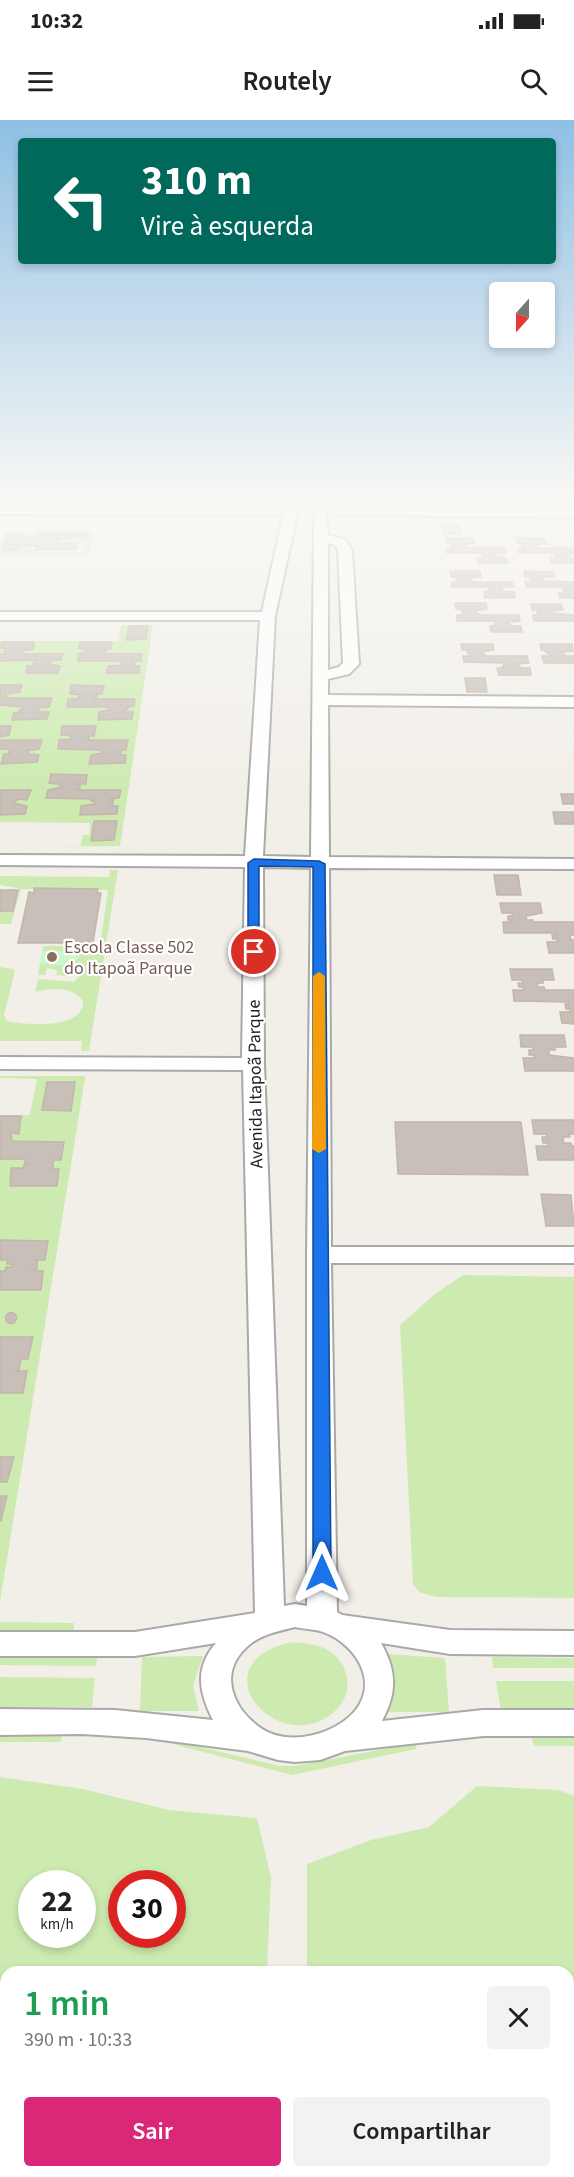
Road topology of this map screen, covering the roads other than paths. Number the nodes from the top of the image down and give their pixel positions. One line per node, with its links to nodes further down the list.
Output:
1 (270, 597): 5 (street, Avenida Itapoã Parque)
2 (325, 597): 6 (street)
3 (347, 597): 6 (street)
4 (0, 616): 5 (street)
5 (268, 616): 10 (street, Avenida Itapoã Parque)
6 (320, 676): 7 (street)
7 (320, 700): 8 (street); 11 (street)
8 (574, 702)
9 (0, 860): 10 (street)
10 (254, 863): 11 (street); 14 (street, Avenida Itapoã Parque)
11 (319, 864): 12 (street); 15 (street)
12 (574, 864)
13 (0, 1063): 14 (street)
14 (253, 1064): 17 (street, Avenida Itapoã Parque)
15 (319, 1255): 16 (street); 18 (street)
16 (574, 1255)
17 (261, 1622): 18 (street); 20 (street); 24 (street)
18 (331, 1622): 19 (street); 23 (street)
19 (574, 1643)
20 (0, 1644)
21 (0, 1722): 24 (street)
22 (574, 1723): 23 (street)
23 (343, 1738): 24 (street)
24 (252, 1739)

